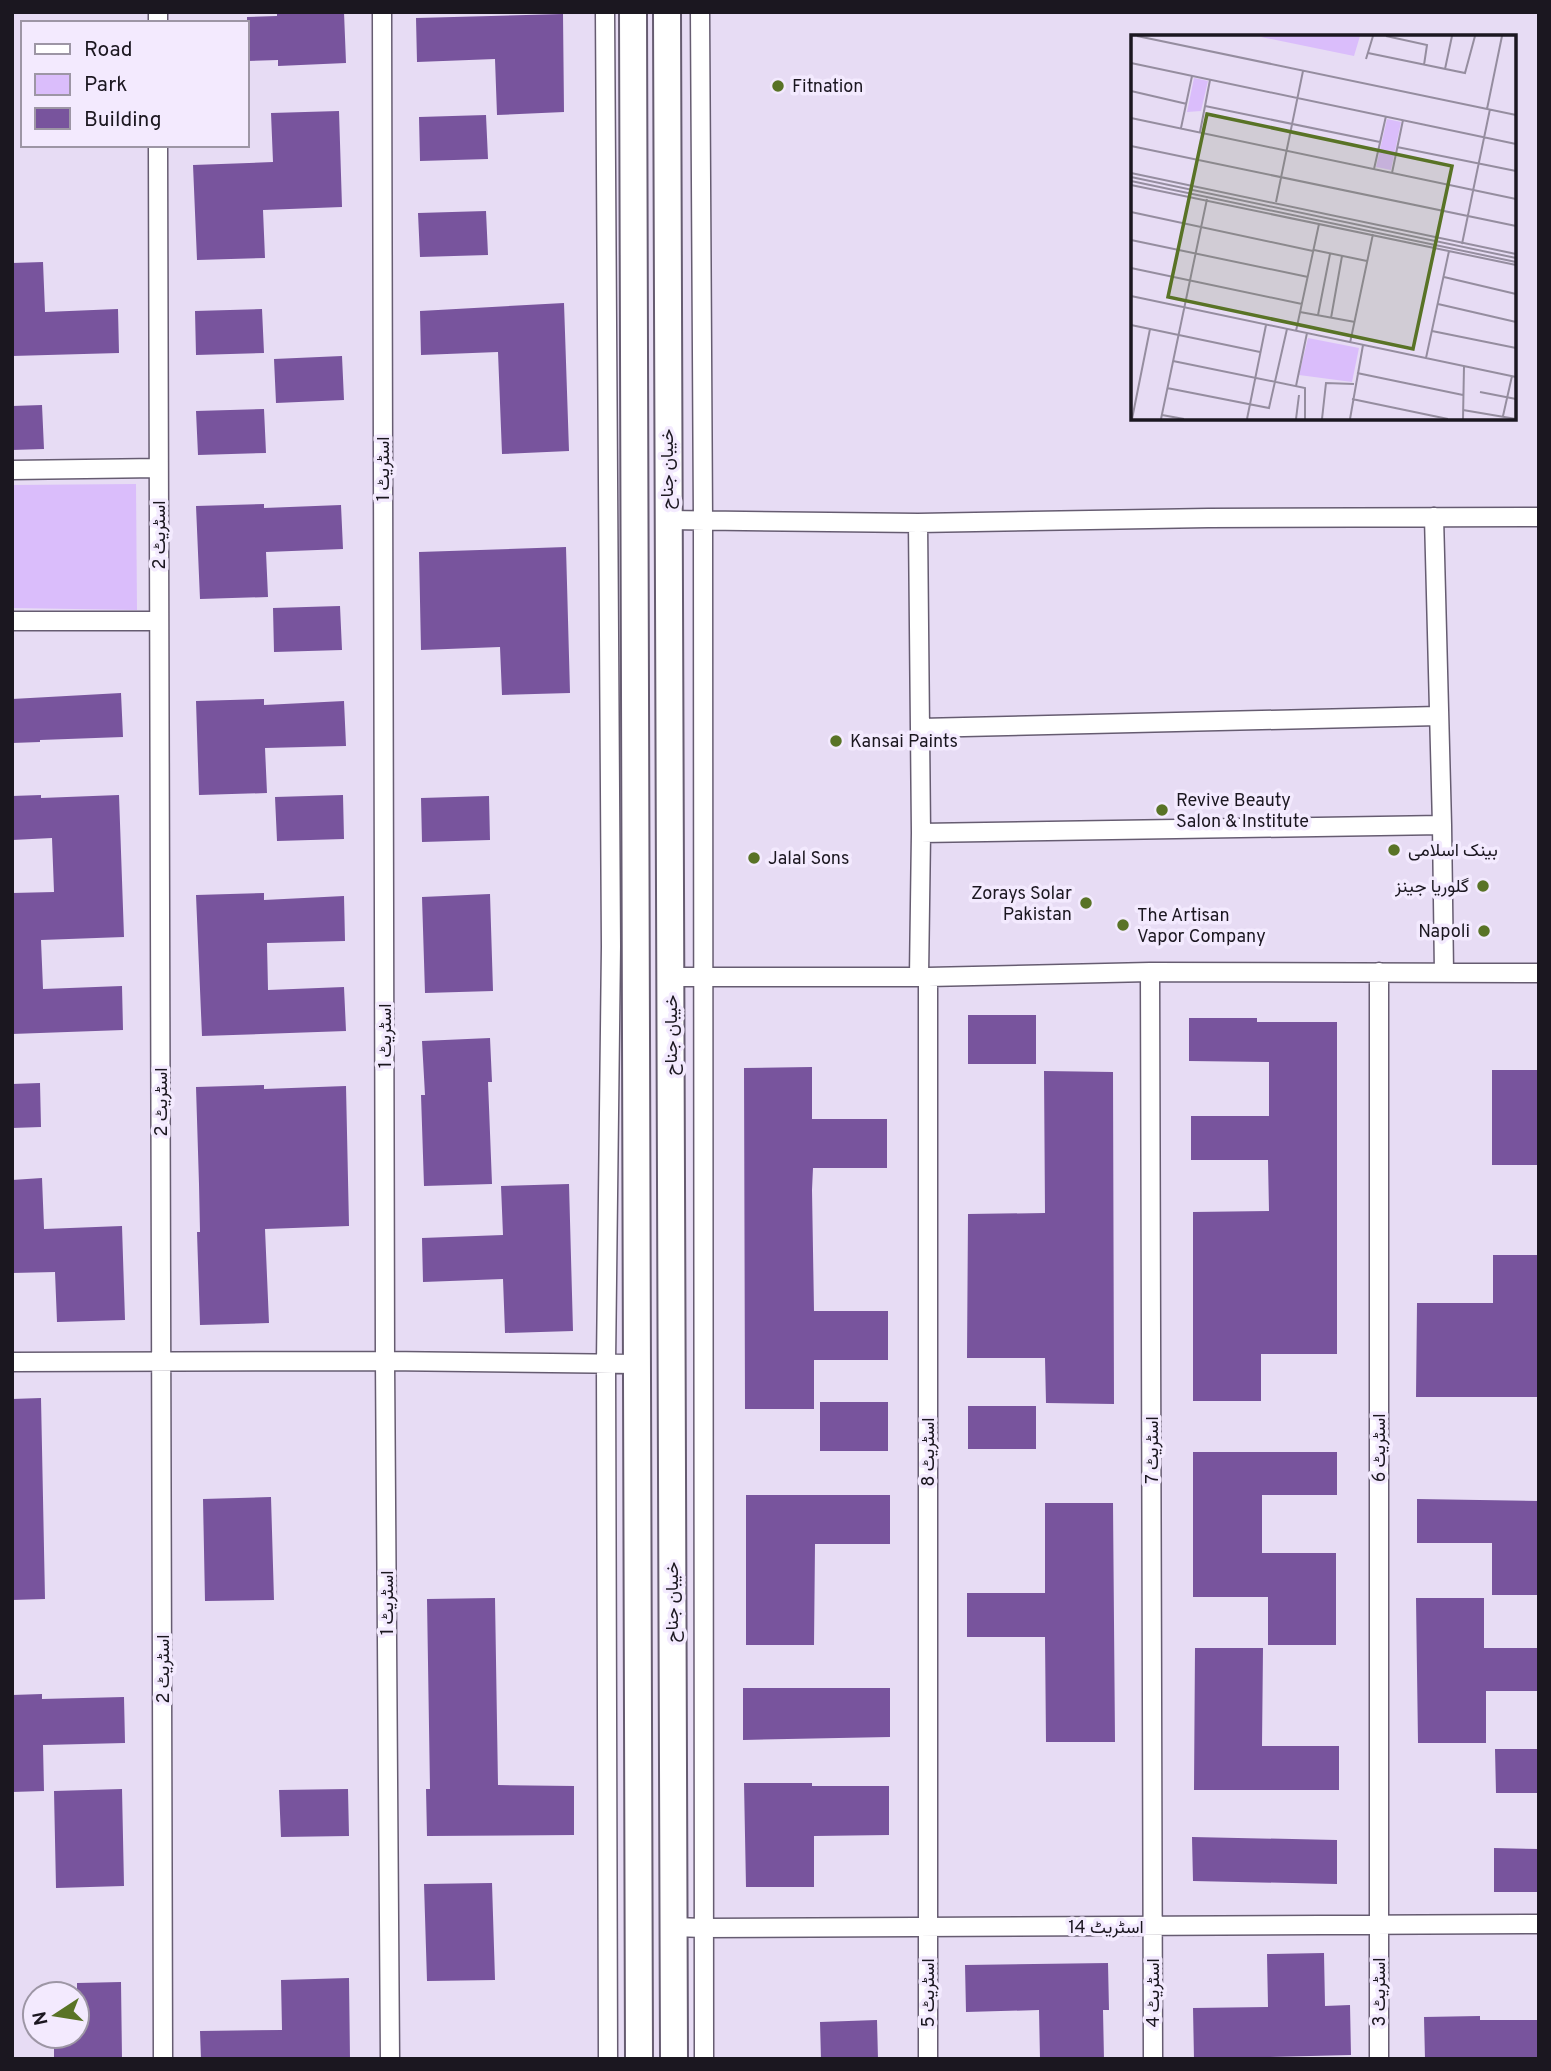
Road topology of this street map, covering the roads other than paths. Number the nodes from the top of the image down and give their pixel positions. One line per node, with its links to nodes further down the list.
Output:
1 (382, 12): 27 (street, اسٹریٹ 1)
2 (605, 12): 30 (street)
3 (633, 12): 31 (main road, خیبان جناح)
4 (667, 12): 11 (main road, خیبان جناح)
5 (700, 12): 12 (street)
6 (158, 147): 7 (street, اسٹریٹ 2)
7 (158, 468): 8 (street); 15 (street, اسٹریٹ 2)
8 (12, 470)
9 (1434, 517): 10 (street); 13 (street); 16 (street)
10 (1539, 517)
11 (667, 520): 12 (street); 25 (main road, خیبان جناح)
12 (703, 520): 13 (street); 26 (street)
13 (918, 523): 17 (street, اسٹریٹ 8)
14 (12, 621): 15 (street)
15 (159, 621): 29 (street, اسٹریٹ 2)
16 (1438, 716): 17 (street); 18 (street)
17 (921, 728): 19 (street, اسٹریٹ 8)
18 (1443, 825): 19 (street); 22 (street)
19 (921, 833): 24 (street, اسٹریٹ 8)
20 (1150, 972): 21 (street); 24 (street); 36 (street, اسٹریٹ 7)
21 (1379, 972): 22 (street); 32 (street, اسٹریٹ 6)
22 (1444, 973): 23 (street)
23 (1539, 973)
24 (923, 976): 26 (street); 35 (street, اسٹریٹ 8)
25 (671, 977): 26 (street); 34 (main road, خیبان جناح)
26 (702, 978): 37 (street)
27 (385, 1361): 29 (street); 30 (street); 39 (street, اسٹریٹ 1)
28 (12, 1362): 29 (street)
29 (162, 1362): 38 (street, اسٹریٹ 2)
30 (606, 1363): 31 (street); 40 (street)
31 (637, 1364): 41 (main road, خیبان جناح)
32 (1379, 1924): 33 (street, اسٹریٹ 14); 36 (street, اسٹریٹ 14); 46 (street, اسٹریٹ 3)
33 (1539, 1924)
34 (673, 1927): 37 (street, اسٹریٹ 14); 42 (main road, خیبان جناح)
35 (928, 1927): 36 (street, اسٹریٹ 14); 37 (street, اسٹریٹ 14); 44 (street, اسٹریٹ 5)
36 (1153, 1927): 45 (street, اسٹریٹ 4)
37 (704, 1928): 43 (street)
38 (163, 2059)
39 (390, 2059)
40 (608, 2059)
41 (639, 2059)
42 (674, 2059)
43 (704, 2059)
44 (928, 2059)
45 (1153, 2059)
46 (1379, 2059)

